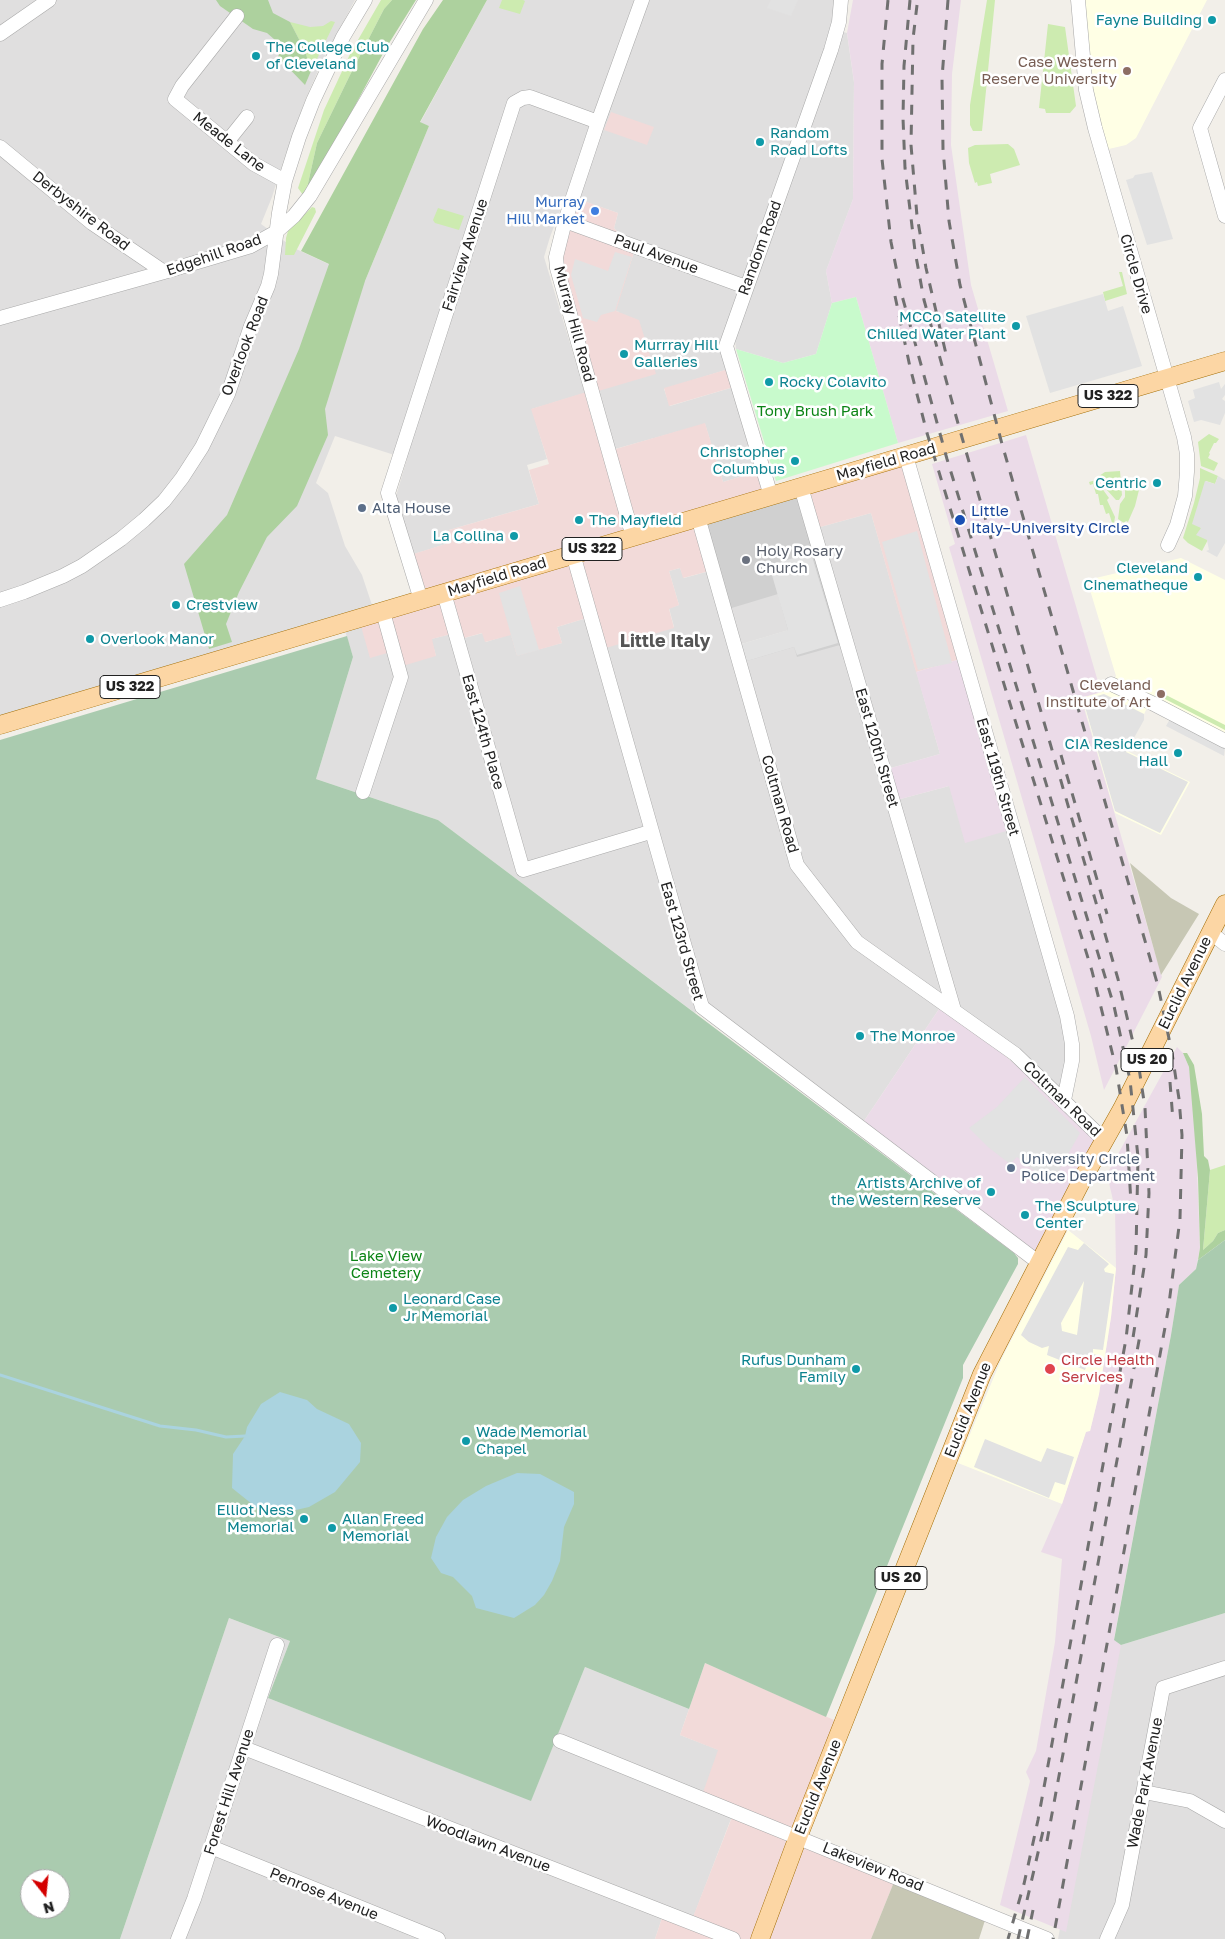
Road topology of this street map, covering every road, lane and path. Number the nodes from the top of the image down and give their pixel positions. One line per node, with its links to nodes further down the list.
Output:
1 (49, 0): 8 (street)
2 (365, 0): 14 (street, Overlook Road)
3 (426, 0): 17 (street, Edgehill Road)
4 (642, 0): 11 (street, Murray Hill Road)
5 (841, 0): 19 (street, Random Road)
6 (1078, 0): 22 (street, Circle Drive)
7 (237, 16): 12 (street, Meade Lane)
8 (0, 34)
9 (1225, 80): 15 (street)
10 (247, 116): 12 (street)
11 (598, 122): 16 (street, Murray Hill Road); 32 (street, Fairview Avenue)
12 (227, 142): 14 (street, Meade Lane)
13 (0, 146): 18 (street, Derbyshire Road)
14 (285, 181): 17 (street, Overlook Road)
15 (1225, 216)
16 (565, 221): 19 (street, Paul Avenue); 27 (street, Murray Hill Road)
17 (276, 232): 18 (street, Edgehill Road); 31 (street, Overlook Road)
18 (164, 272): 20 (street, Edgehill Road)
19 (746, 287): 25 (street, Random Road)
20 (0, 318)
21 (1225, 361): 22 (main road, Mayfield Road / US 322)
22 (1167, 378): 23 (main road, Mayfield Road / US 322); 28 (street, Circle Drive)
23 (906, 456): 24 (main road, Mayfield Road / US 322); 43 (street, East 119th Street)
24 (801, 487): 25 (main road, Mayfield Road / US 322); 42 (street, East 120th Street)
25 (771, 496): 26 (main road, Mayfield Road / US 322)
26 (698, 517): 27 (main road, Mayfield Road / US 322); 42 (street, Coltman Road)
27 (633, 537): 29 (main road, Mayfield Road / US 322)
28 (1168, 545)
29 (573, 554): 30 (main road, Mayfield Road / US 322); 38 (street, East 123rd Street)
30 (444, 593): 32 (main road, Mayfield Road / US 322); 38 (street, East 124th Place)
31 (0, 600)
32 (421, 600): 33 (main road, Mayfield Road / US 322)
33 (383, 612): 35 (main road, Mayfield Road / US 322); 37 (street)
34 (1111, 684): 36 (street)
35 (0, 725)
36 (1225, 741)
37 (363, 792)
38 (650, 832): 45 (street, East 123rd Street)
39 (1225, 904): 40 (main road, Euclid Avenue / US 20)
40 (1210, 932): 41 (street); 44 (main road, Euclid Avenue / US 20)
41 (1225, 944)
42 (954, 1010): 43 (street, Coltman Road)
43 (1064, 1100): 44 (street, Coltman Road)
44 (1104, 1140): 45 (main road, Euclid Avenue / US 20)
45 (1038, 1262): 52 (main road, Euclid Avenue / US 20)
46 (278, 1645): 49 (street, Forest Hill Avenue)
47 (1225, 1668): 50 (street, Wade Park Avenue)
48 (560, 1741): 52 (street, Lakeview Road)
49 (244, 1748): 53 (street, Forest Hill Avenue); 56 (street, Woodlawn Avenue)
50 (1144, 1792): 51 (street); 59 (street, Wade Park Avenue)
51 (1225, 1821)
52 (798, 1836): 57 (main road, Euclid Avenue / US 20); 58 (street, Lakeview Road)
53 (211, 1847): 54 (street, Forest Hill Avenue); 55 (street, Penrose Avenue)
54 (178, 1939)
55 (438, 1939)
56 (733, 1939)
57 (760, 1939)
58 (1047, 1939)
59 (1107, 1939)

